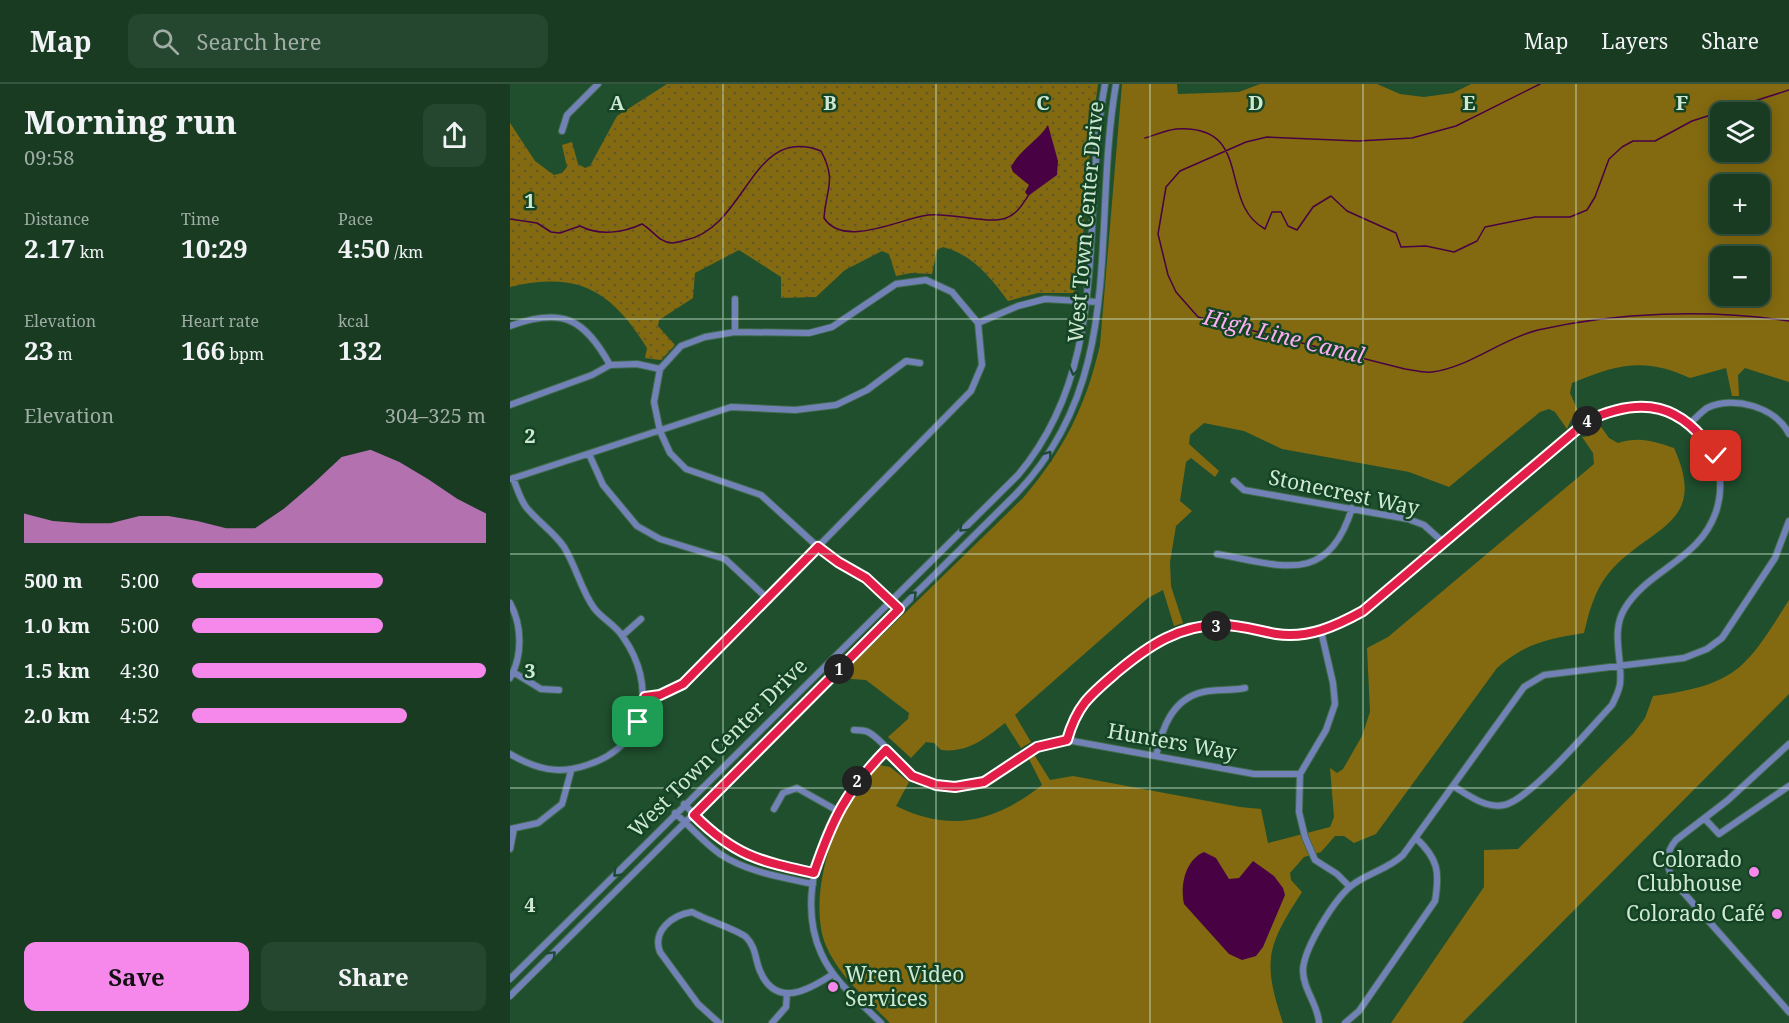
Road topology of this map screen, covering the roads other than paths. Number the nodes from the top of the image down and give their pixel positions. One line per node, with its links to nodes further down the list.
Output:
1 (598, 84): 4 (street)
2 (1105, 84): 6 (street, West Town Center Drive)
3 (1116, 84): 7 (street, West Town Center Drive)
4 (562, 131)
5 (735, 299): 10 (street)
6 (1086, 301): 7 (street); 8 (street); 28 (street, West Town Center Drive, one-way to 28)
7 (1098, 302): 30 (street, West Town Center Drive, one-way to 7)
8 (978, 323): 10 (street); 25 (street)
9 (510, 326): 12 (street)
10 (735, 332): 13 (street)
11 (920, 363): 17 (street)
12 (610, 365): 13 (street); 14 (street)
13 (660, 369): 17 (street)
14 (510, 405)
15 (1689, 424): 16 (street); 24 (street); 34 (street)
16 (1787, 425): 18 (street)
17 (660, 431): 19 (street); 25 (street)
18 (1789, 434)
19 (589, 454): 20 (street); 27 (street)
20 (511, 478): 33 (street)
21 (1233, 481): 22 (street, Stonecrest Way)
22 (1352, 508): 24 (street, Stonecrest Way); 26 (street)
23 (1789, 521): 34 (street)
24 (1444, 543): 32 (street)
25 (818, 547): 27 (street); 28 (street)
26 (1217, 554)
27 (768, 599): 38 (street)
28 (891, 600): 30 (street); 49 (street, West Town Center Drive)
29 (510, 603): 35 (street)
30 (899, 609): 53 (street, West Town Center Drive)
31 (641, 619): 33 (street)
32 (1321, 631): 40 (street); 46 (street)
33 (623, 635): 38 (street)
34 (1620, 665): 47 (street); 47 (street)
35 (512, 675): 37 (street)
36 (1245, 688): 44 (street)
37 (559, 690)
38 (645, 697): 45 (street)
39 (854, 730): 42 (street, Hunters Way)
40 (1067, 740): 42 (street, Hunters Way); 44 (street, Hunters Way)
41 (1789, 744): 54 (street)
42 (886, 750): 51 (street)
43 (510, 754): 45 (street)
44 (1156, 756): 46 (street, Hunters Way)
45 (571, 771): 56 (street)
46 (1300, 774): 61 (street)
47 (1453, 786): 57 (street)
48 (1789, 786): 54 (street)
49 (684, 804): 52 (street, West Town Center Drive); 53 (street)
50 (774, 809): 51 (street)
51 (838, 811): 59 (street)
52 (675, 813): 55 (street); 63 (street, West Town Center Drive, one-way to 63)
53 (694, 815): 55 (street, West Town Center Drive); 59 (street)
54 (1705, 819): 66 (street)
55 (686, 823): 60 (street); 65 (street, West Town Center Drive, one-way to 55)
56 (512, 829): 58 (street)
57 (1416, 838): 61 (street); 71 (street)
58 (510, 849)
59 (814, 873): 60 (street)
60 (813, 884): 62 (street)
61 (1350, 887): 70 (street)
62 (833, 974): 64 (street); 69 (street)
63 (510, 979)
64 (787, 993): 67 (street); 68 (street)
65 (510, 996)
66 (1789, 1012)
67 (719, 1023)
68 (772, 1023)
69 (881, 1023)
70 (1319, 1023)
71 (1345, 1023)

